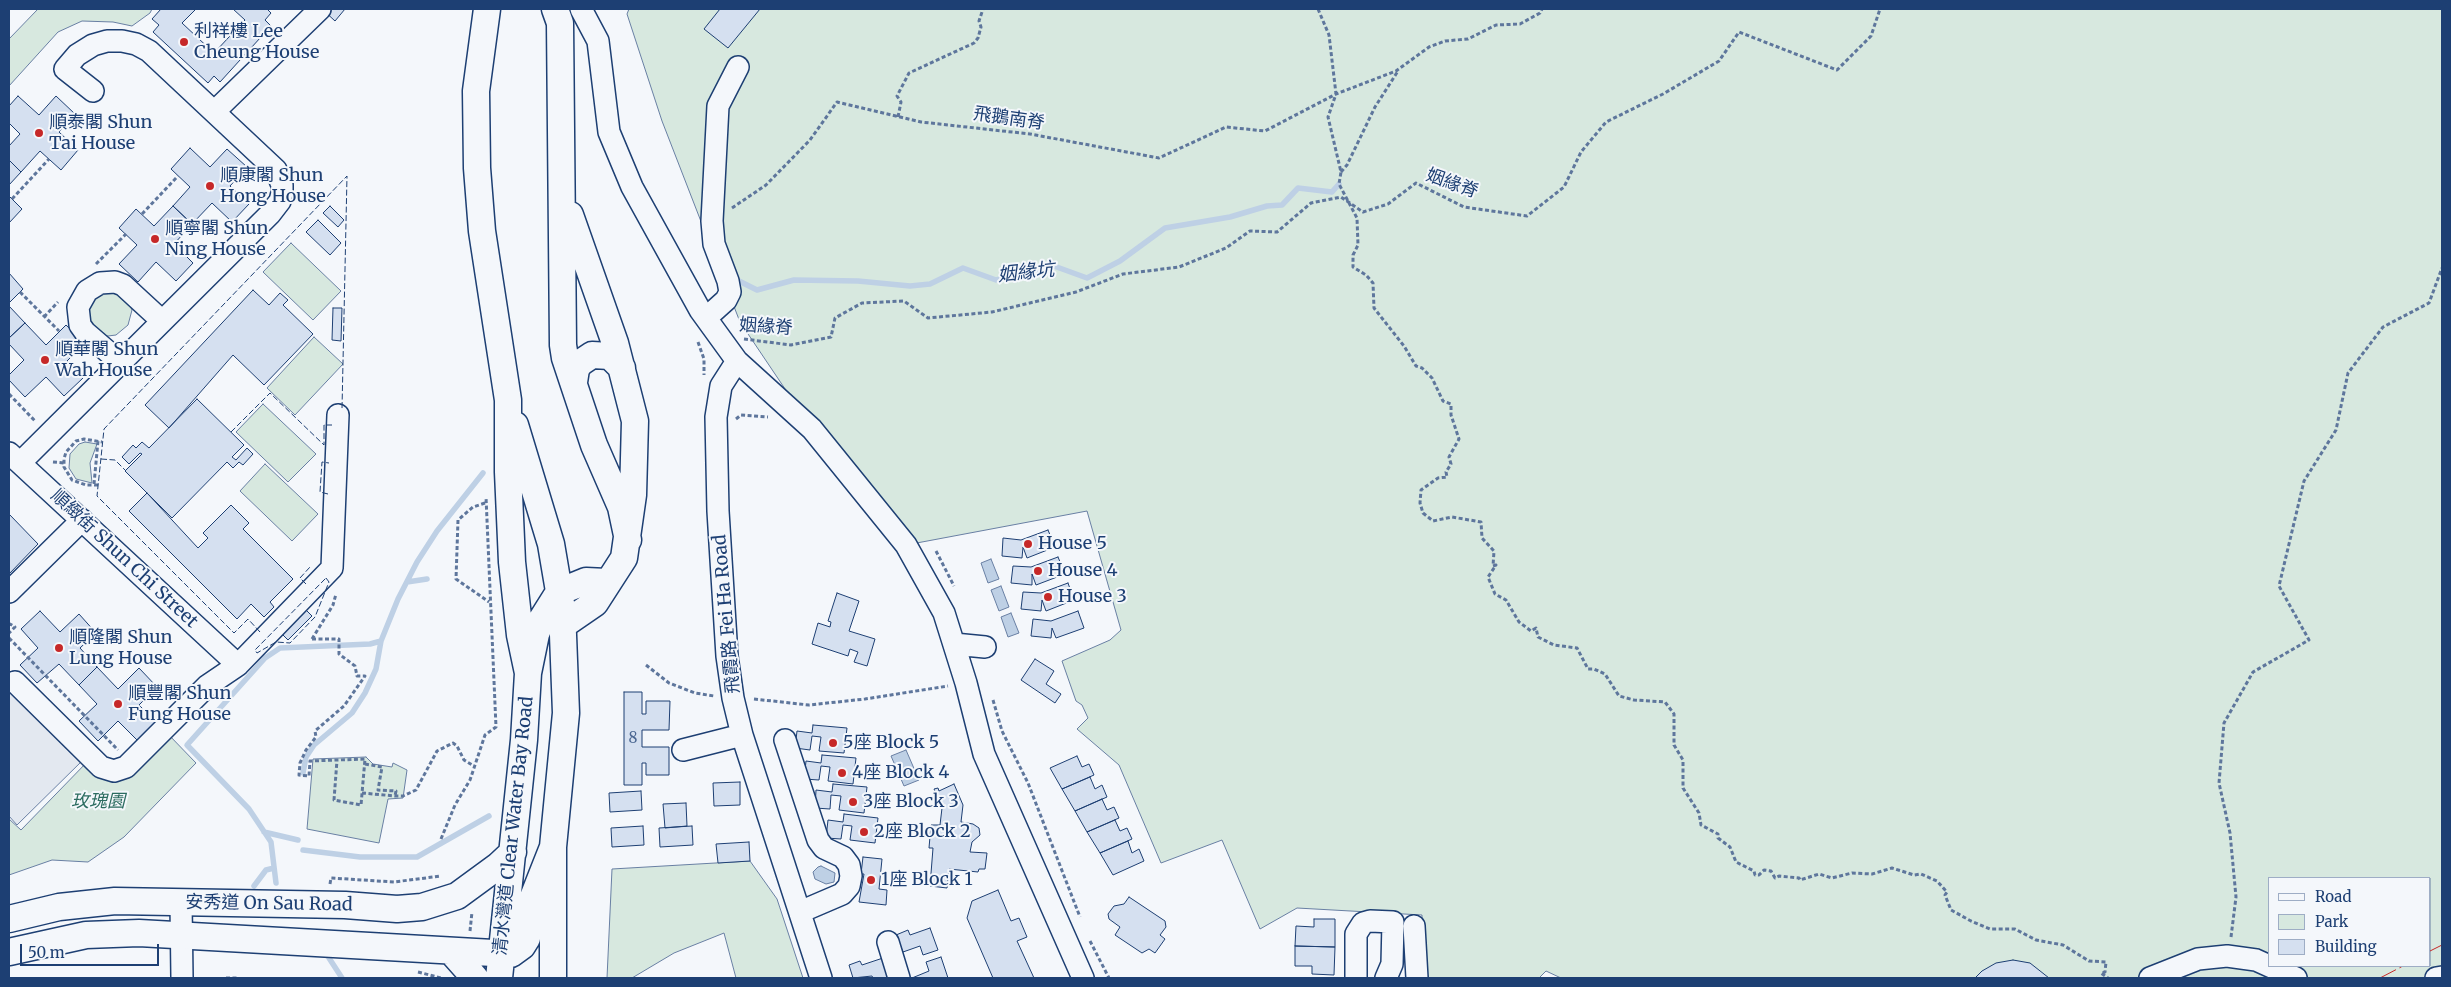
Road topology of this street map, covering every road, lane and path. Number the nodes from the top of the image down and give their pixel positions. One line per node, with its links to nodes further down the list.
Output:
1 (295, 9): 2 (street)
2 (319, 9): 14 (street)
3 (487, 9): 36 (main road)
4 (582, 9): 26 (street)
5 (983, 9): 15 (path)
6 (1318, 9): 13 (path)
7 (1542, 9): 11 (path)
8 (1880, 9): 21 (path, 姻緣脊)
9 (561, 14): 19 (main road)
10 (738, 67): 23 (street)
11 (1400, 69): 13 (path, 飛鵝南脊); 17 (path)
12 (93, 91): 14 (street)
13 (1336, 94): 15 (path, 飛鵝南脊); 17 (path)
14 (214, 111): 27 (street)
15 (898, 116): 23 (path, 飛鵝南脊)
16 (49, 159): 20 (path)
17 (1341, 172): 21 (path)
18 (178, 176): 22 (path)
19 (564, 197): 33 (main road); 34 (main road)
20 (12, 199)
21 (1349, 202): 29 (path, 姻緣脊); 109 (path)
22 (142, 214)
23 (712, 221): 26 (street)
24 (2442, 268): 89 (path)
25 (20, 292): 28 (path)
26 (706, 318): 29 (street)
27 (162, 320): 32 (street); 32 (street)
28 (59, 331)
29 (721, 338): 31 (street)
30 (698, 341): 35 (path)
31 (737, 361): 56 (street); 69 (street, 飛霞路 Fei Ha Road)
32 (121, 363): 40 (street)
33 (622, 368): 34 (main road); 44 (main road)
34 (574, 382): 44 (main road)
35 (704, 382)
36 (508, 400): 50 (main road); 60 (main road)
37 (338, 415): 46 (street)
38 (772, 417): 39 (path)
39 (733, 421)
40 (14, 458): 43 (street, 順緻街 Shun Chi Street)
41 (53, 462): 42 (path)
42 (64, 463): 42 (path)
43 (82, 520): 49 (street); 58 (street, 順緻街 Shun Chi Street)
44 (628, 540): 47 (main road)
45 (936, 551): 48 (path)
46 (324, 568): 58 (street); 72 (path)
47 (607, 582): 50 (main road); 53 (main road)
48 (955, 589)
49 (9, 592)
50 (559, 592): 53 (main road); 60 (main road)
51 (489, 602): 51 (path); 74 (path)
52 (9, 625): 54 (path)
53 (563, 625): 78 (main road)
54 (9, 633)
55 (9, 638): 68 (path)
56 (954, 644): 57 (street); 62 (street)
57 (985, 647)
58 (238, 665): 61 (street)
59 (646, 665): 65 (path)
60 (528, 673): 79 (main road, 清水灣道 Clear Water Bay Road)
61 (15, 682)
62 (966, 683): 67 (path); 104 (street)
63 (714, 687): 65 (path)
64 (991, 694): 85 (path)
65 (715, 696): 66 (path)
66 (717, 706)
67 (752, 707)
68 (84, 716)
69 (742, 735): 71 (street); 83 (street, 飛霞路 Fei Ha Road)
70 (784, 740): 83 (street)
71 (683, 750)
72 (337, 760): 73 (path); 75 (path)
73 (365, 764): 75 (path); 76 (path)
74 (474, 766): 76 (path); 77 (path)
75 (362, 792): 76 (path)
76 (395, 796)
77 (441, 839)
78 (553, 847): 94 (main road); 101 (main road)
79 (513, 852): 80 (main road, 安秀道 On Sau Road); 94 (main road, 清水灣道 Clear Water Bay Road)
80 (459, 882): 81 (main road, 安秀道 On Sau Road); 81 (path); 92 (path)
81 (337, 896): 82 (main road, 安秀道 On Sau Road)
82 (181, 903): 84 (main road, 安秀道 On Sau Road); 87 (street)
83 (800, 912): 102 (street, 飛霞路 Fei Ha Road)
84 (9, 919)
85 (1081, 920)
86 (1414, 926): 108 (street)
87 (180, 935): 91 (main road, 安秀道 On Sau Road); 92 (main road, 安秀道 On Sau Road); 96 (street)
88 (1088, 937): 105 (path)
89 (2230, 941)
90 (888, 942): 103 (street)
91 (9, 952)
92 (460, 952): 94 (main road, 安秀道 On Sau Road); 100 (main road)
93 (2268, 965): 110 (street)
94 (500, 966)
95 (2272, 967): 111 (street)
96 (181, 971)
97 (2442, 977): 112 (street)
98 (226, 978): 99 (path)
99 (239, 978)
100 (475, 978)
101 (553, 978)
102 (821, 978)
103 (899, 978)
104 (1083, 978)
105 (1109, 978)
106 (1356, 978): 107 (street)
107 (1386, 978)
108 (1417, 978)
109 (2108, 978)
110 (2150, 978)
111 (2296, 978)
112 (2436, 978)

